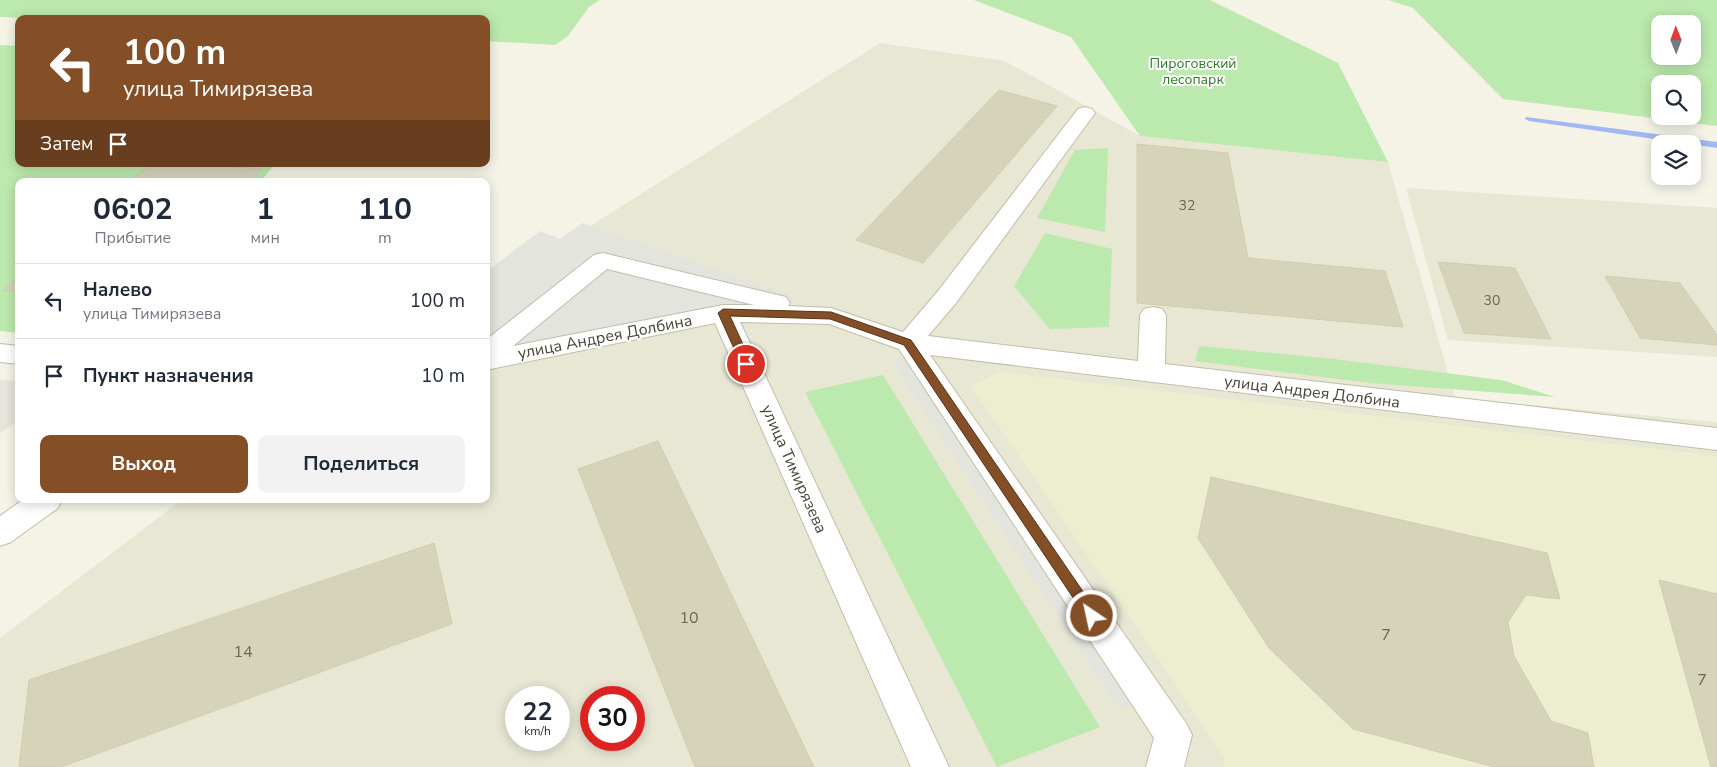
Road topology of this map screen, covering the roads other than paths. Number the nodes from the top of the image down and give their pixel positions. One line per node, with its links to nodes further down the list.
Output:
1 (1085, 113): 6 (street)
2 (603, 260): 3 (street); 5 (street); 7 (street)
3 (723, 313): 5 (street); 10 (street, улица Андрея Долбина); 15 (street, улица Тимирязева)
4 (1152, 315): 11 (street)
5 (831, 316): 6 (street)
6 (908, 343): 11 (street, улица Андрея Долбина); 16 (street)
7 (490, 351)
8 (0, 353): 9 (street)
9 (15, 355)
10 (490, 359)
11 (1151, 373): 12 (street, улица Андрея Долбина)
12 (1717, 439)
13 (41, 503): 14 (street)
14 (0, 533)
15 (930, 767)
16 (1165, 767)

